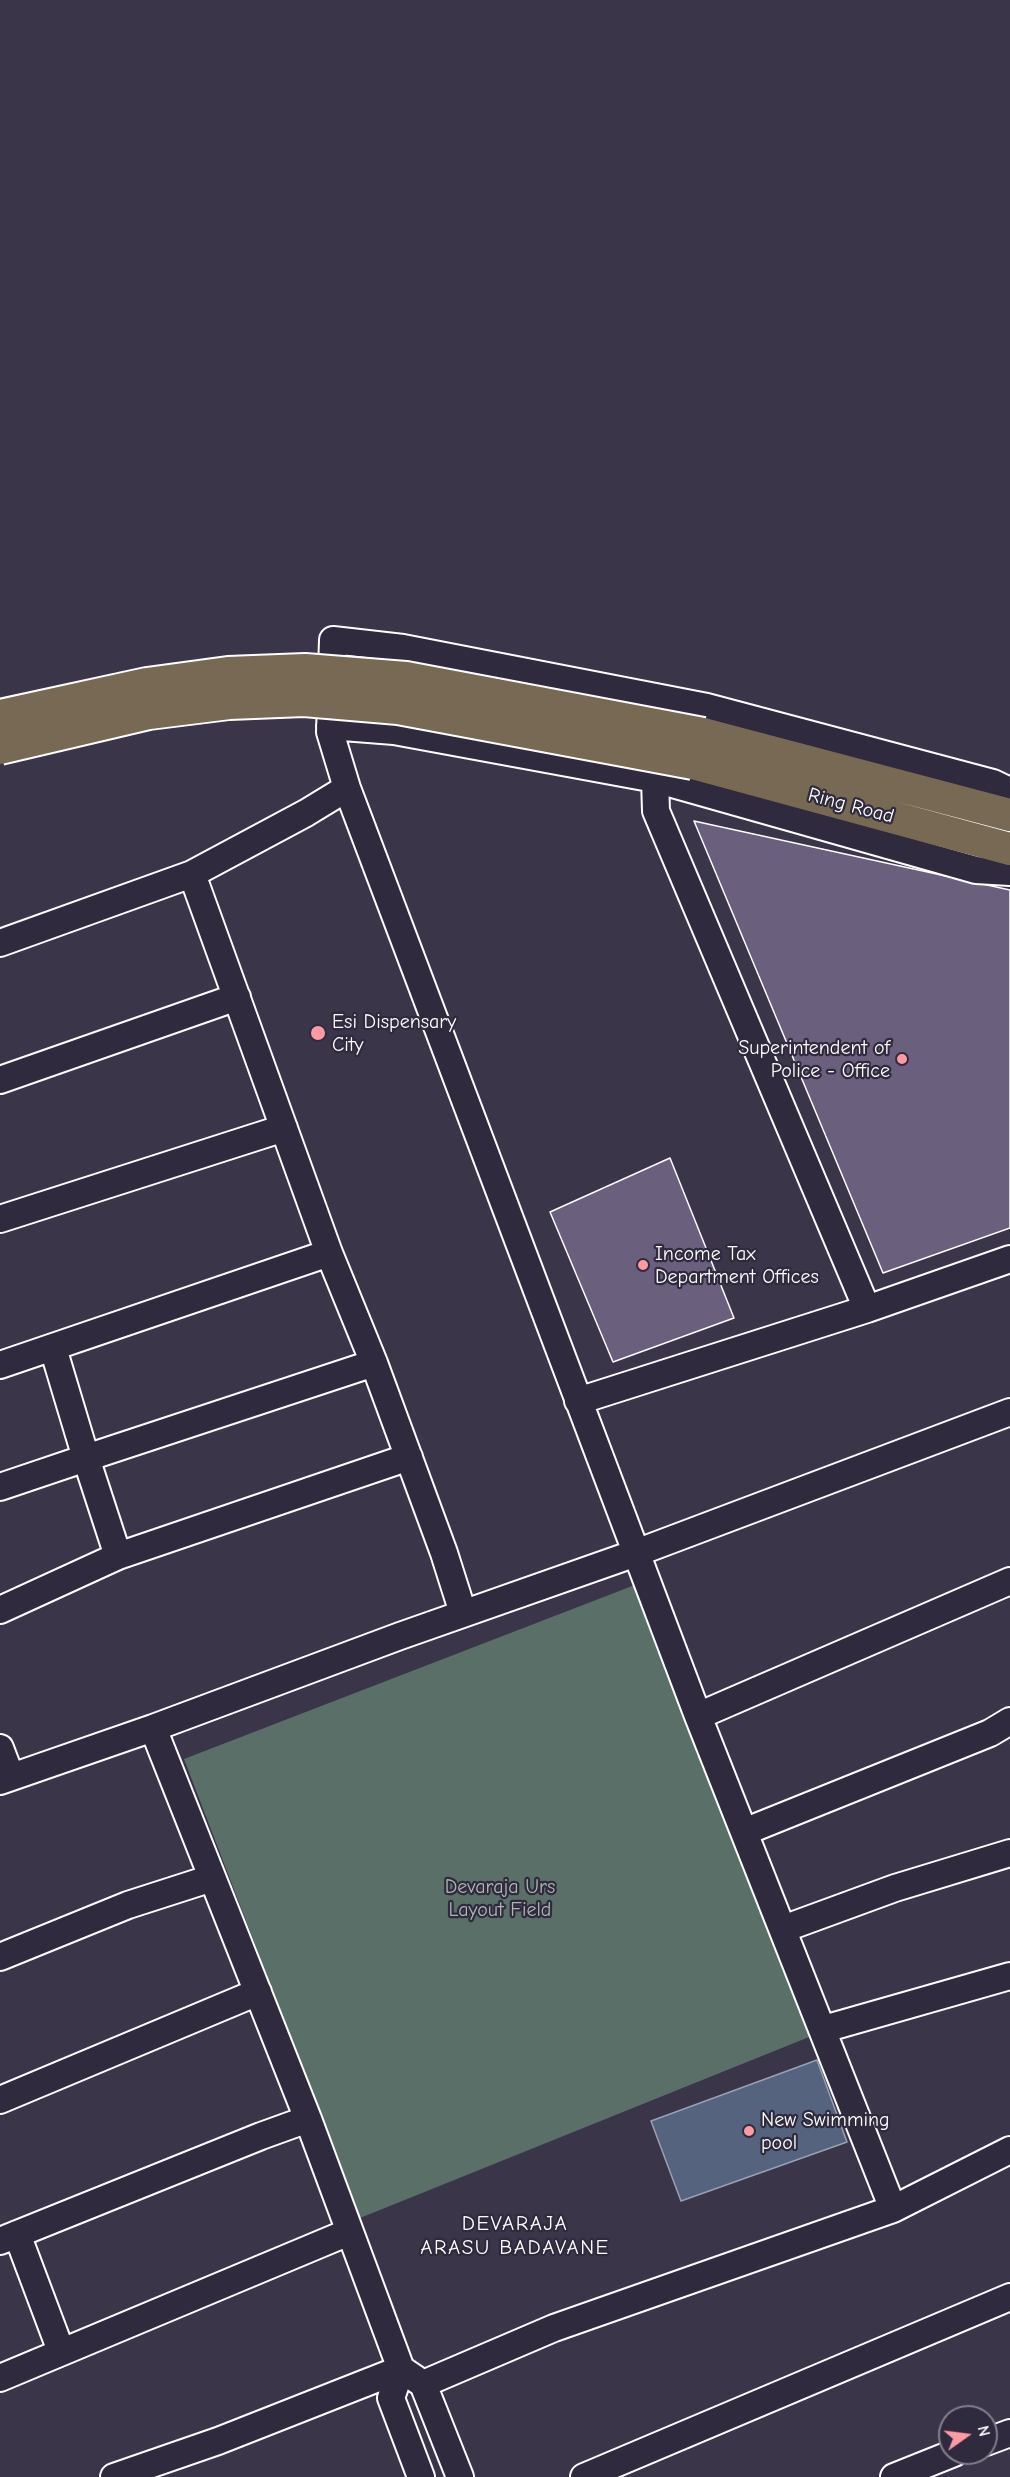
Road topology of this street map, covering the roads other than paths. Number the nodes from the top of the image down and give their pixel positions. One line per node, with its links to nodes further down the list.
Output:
1 (0, 716): 7 (main road, bridge)
2 (330, 726): 4 (street); 5 (street); 6 (street)
3 (0, 748): 8 (main road, Ring Road, bridge)
4 (655, 779): 9 (street); 18 (street)
5 (347, 788): 10 (street); 22 (street)
6 (1010, 791)
7 (1010, 815)
8 (1010, 849)
9 (1010, 872)
10 (192, 874): 11 (street); 12 (street)
11 (0, 943)
12 (237, 998): 13 (street); 14 (street)
13 (0, 1080)
14 (284, 1128): 15 (street); 16 (street)
15 (0, 1219)
16 (329, 1252): 19 (street); 20 (street)
17 (1010, 1259): 18 (street)
18 (867, 1309): 22 (street)
19 (53, 1348): 21 (street); 25 (street)
20 (374, 1363): 24 (street); 25 (street)
21 (0, 1365)
22 (578, 1401): 27 (street)
23 (1010, 1412): 27 (street)
24 (409, 1457): 28 (street); 31 (street)
25 (86, 1458): 26 (street); 28 (street)
26 (0, 1487)
27 (636, 1553): 31 (street); 32 (street)
28 (118, 1556): 30 (street)
29 (1010, 1581): 32 (street)
30 (0, 1610)
31 (463, 1613): 34 (street)
32 (698, 1716): 37 (street)
33 (1010, 1722): 37 (street)
34 (153, 1728): 36 (street); 39 (street)
35 (0, 1748): 36 (street)
36 (5, 1779)
37 (744, 1832): 40 (street)
38 (1010, 1853): 40 (street)
39 (212, 1878): 41 (street); 43 (street)
40 (783, 1929): 44 (street)
41 (0, 1956)
42 (1010, 1976): 44 (street)
43 (258, 1992): 45 (street); 46 (street)
44 (824, 2029): 48 (street)
45 (0, 2100)
46 (308, 2119): 49 (street); 50 (street)
47 (1010, 2150): 48 (street)
48 (893, 2209): 55 (street)
49 (349, 2232): 52 (street); 53 (street)
50 (8, 2238): 52 (street)
51 (1010, 2297): 60 (street)
52 (61, 2351): 54 (street)
53 (401, 2369): 55 (street); 57 (street); 58 (street)
54 (0, 2378)
55 (423, 2385): 59 (street)
56 (938, 2459): 61 (street)
57 (114, 2477)
58 (421, 2477)
59 (460, 2477)
60 (584, 2477)
61 (894, 2477)

